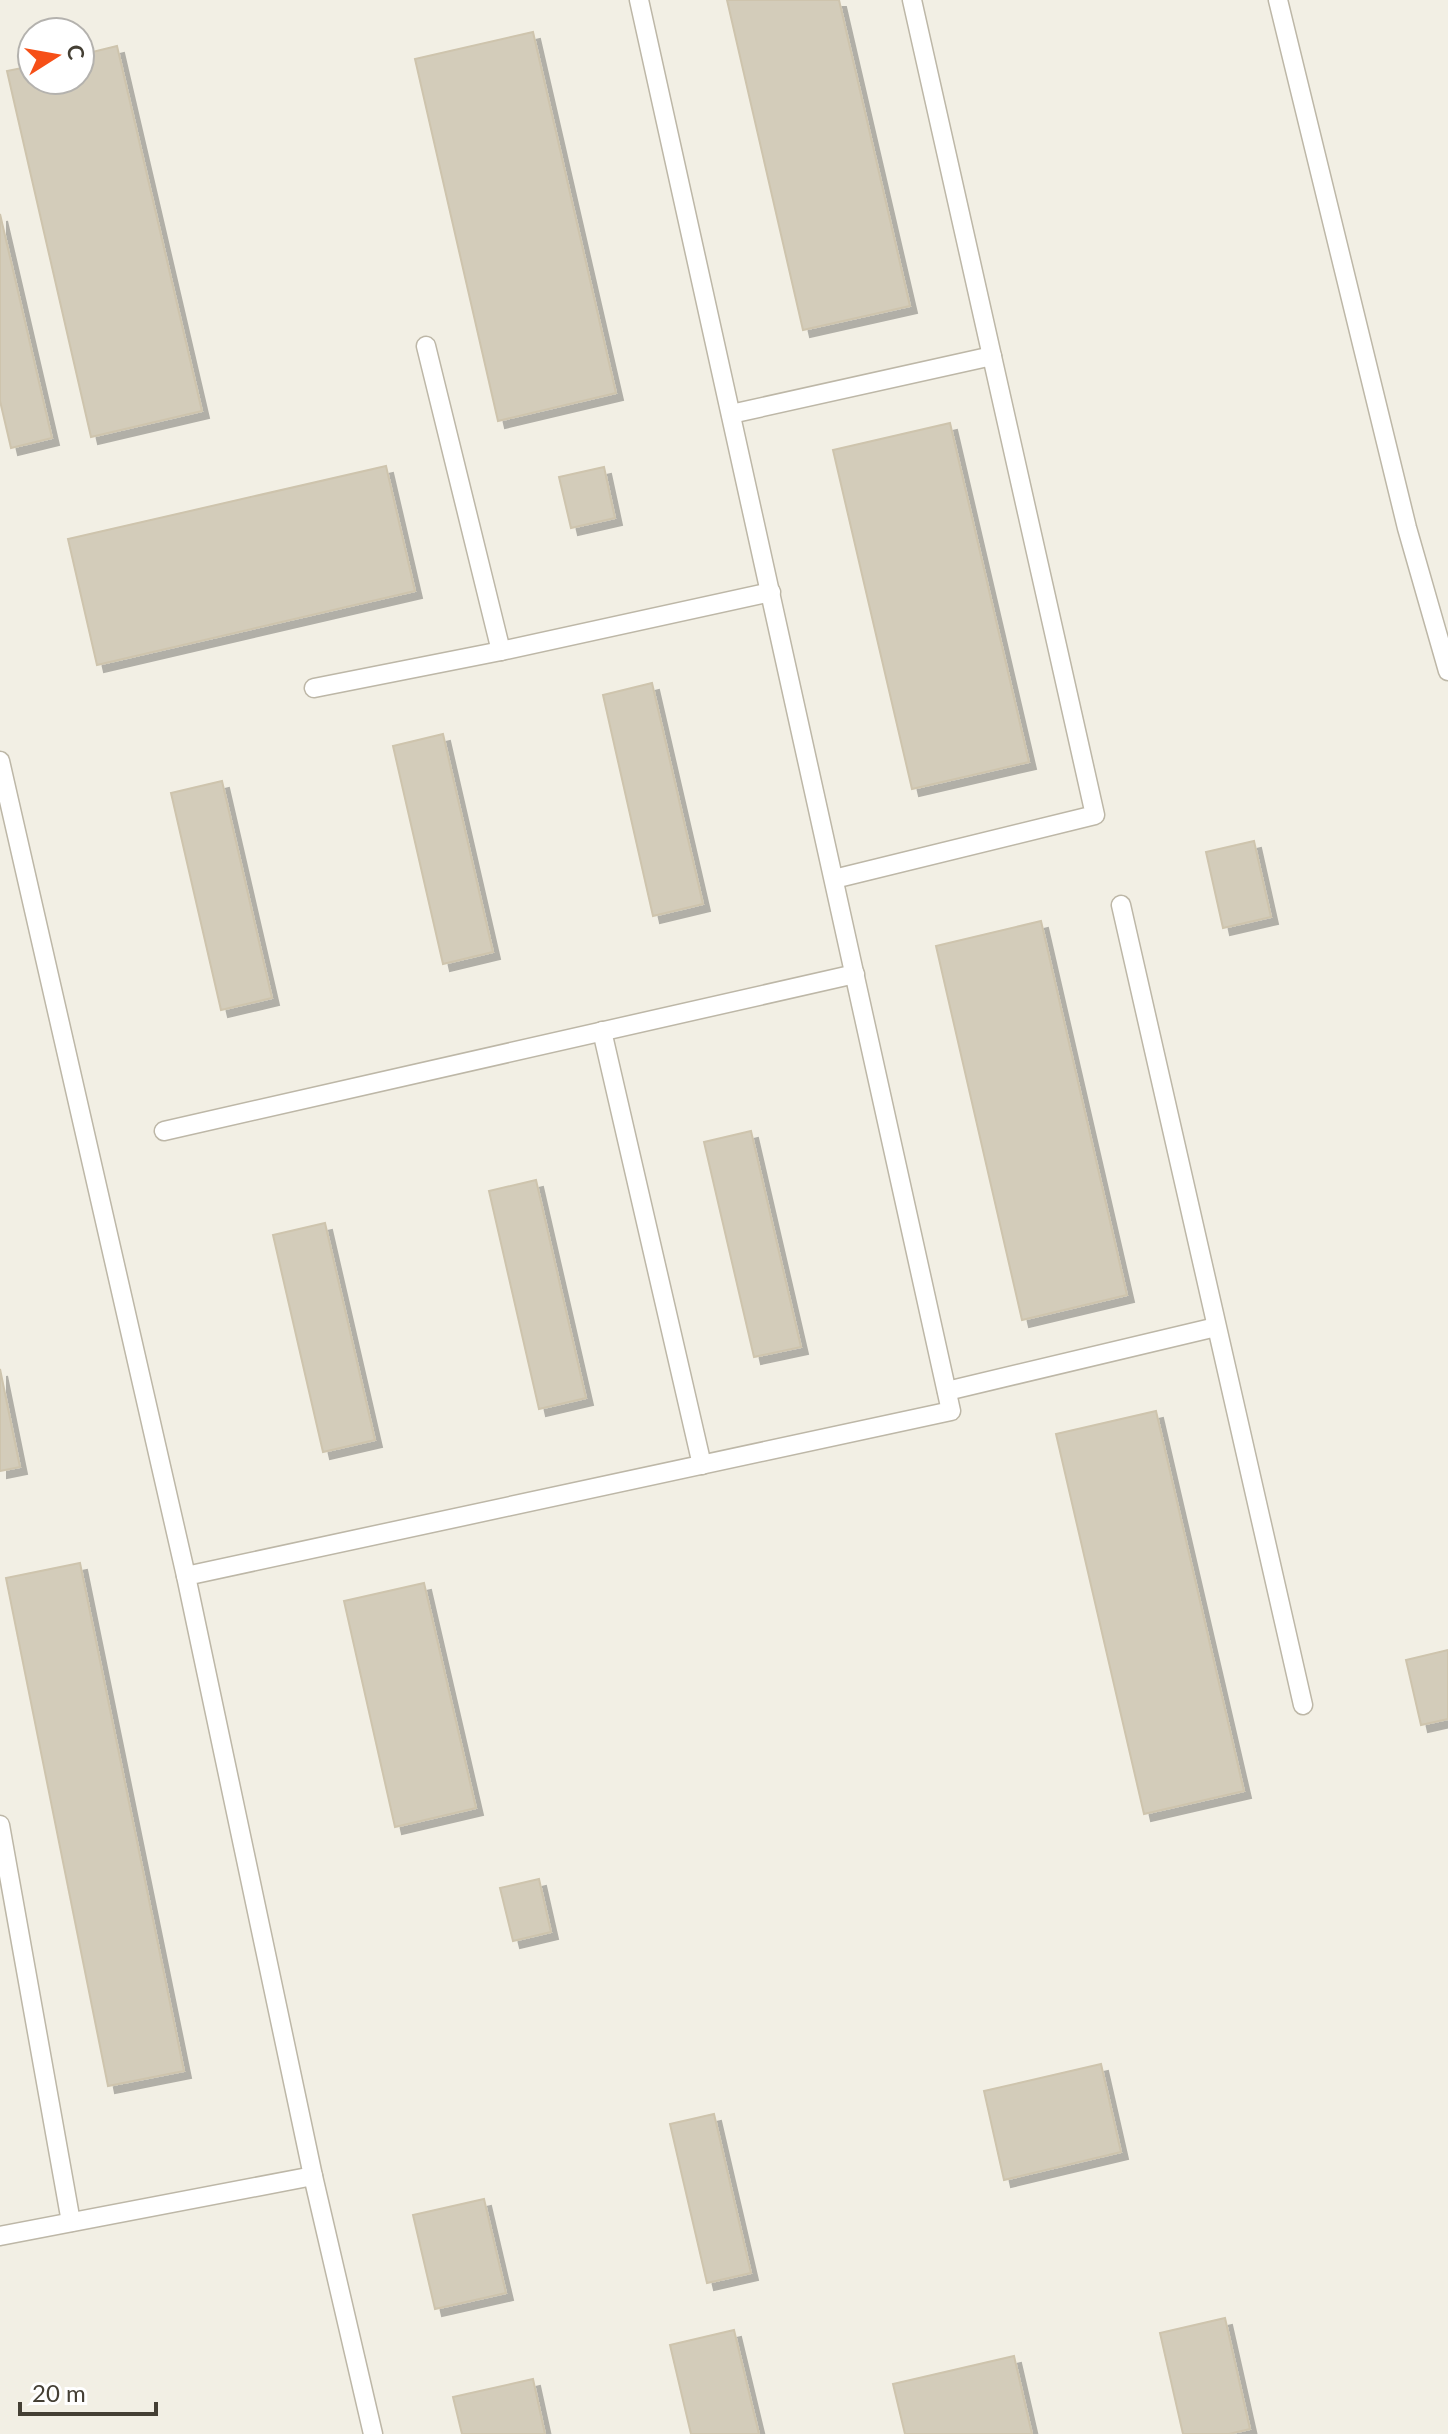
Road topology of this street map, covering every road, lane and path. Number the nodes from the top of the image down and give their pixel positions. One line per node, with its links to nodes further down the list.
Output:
1 (639, 0): 6 (lane)
2 (912, 0): 5 (lane)
3 (1278, 0): 9 (lane)
4 (426, 346): 8 (lane)
5 (992, 356): 6 (lane); 12 (lane)
6 (731, 414): 7 (lane)
7 (771, 592): 8 (lane); 12 (lane)
8 (501, 651): 10 (lane)
9 (1448, 671)
10 (314, 688)
11 (0, 761): 20 (lane)
12 (834, 879): 14 (lane)
13 (1121, 905): 17 (lane)
14 (855, 974): 15 (lane); 18 (lane)
15 (602, 1031): 16 (lane); 19 (lane)
16 (164, 1131)
17 (1216, 1327): 18 (lane); 21 (lane)
18 (947, 1391): 19 (lane)
19 (702, 1465): 20 (lane)
20 (186, 1576): 23 (lane)
21 (1303, 1705)
22 (0, 1825): 24 (lane)
23 (313, 2176): 24 (lane); 26 (lane)
24 (71, 2222): 25 (lane)
25 (0, 2236)
26 (373, 2434)

